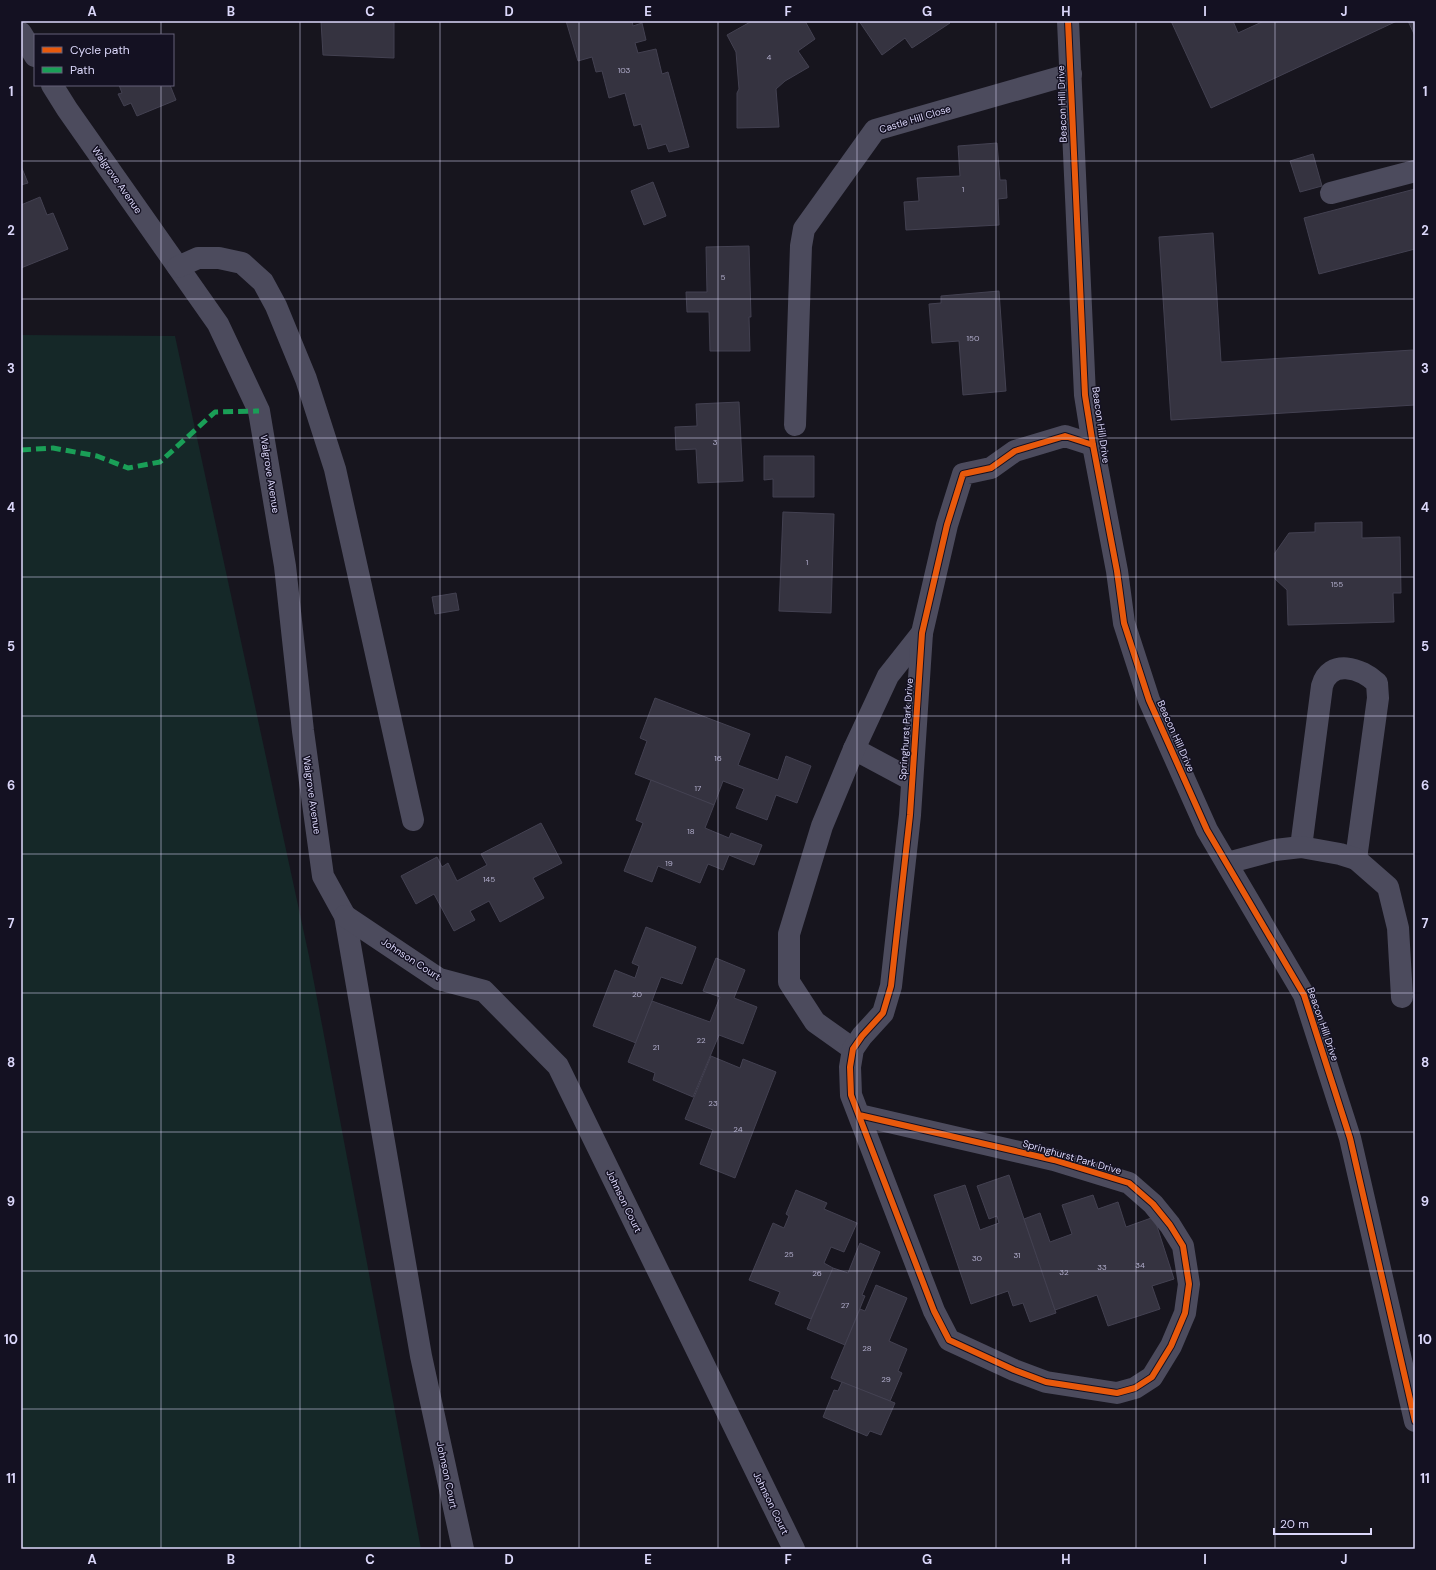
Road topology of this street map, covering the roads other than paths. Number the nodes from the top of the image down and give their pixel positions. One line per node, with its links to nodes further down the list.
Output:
1 (1068, 21): 4 (street, Beacon Hill Drive)
2 (21, 33): 3 (street)
3 (34, 54)
4 (1071, 74): 9 (street, Castle Hill Close); 10 (street, Beacon Hill Drive)
5 (53, 86): 8 (street, Walgrove Avenue)
6 (1415, 171): 7 (street)
7 (1331, 193)
8 (178, 267): 14 (street); 18 (street, Walgrove Avenue)
9 (795, 425)
10 (1093, 445): 11 (street, Springhurst Park Drive); 17 (street, Beacon Hill Drive)
11 (922, 633): 12 (street); 13 (street, Springhurst Park Drive)
12 (854, 749): 13 (street); 20 (street)
13 (912, 780): 20 (street, Springhurst Park Drive)
14 (413, 820)
15 (1301, 847): 16 (street); 16 (street); 17 (street)
16 (1356, 859): 19 (street)
17 (1227, 863): 22 (street, Beacon Hill Drive)
18 (345, 916): 24 (street, Johnson Court); 25 (street, Johnson Court)
19 (1402, 997)
20 (853, 1049): 21 (street, Springhurst Park Drive)
21 (859, 1115): 21 (street, Springhurst Park Drive)
22 (1410, 1376): 23 (street, Beacon Hill Drive)
23 (1415, 1421)
24 (463, 1549)
25 (794, 1549)

